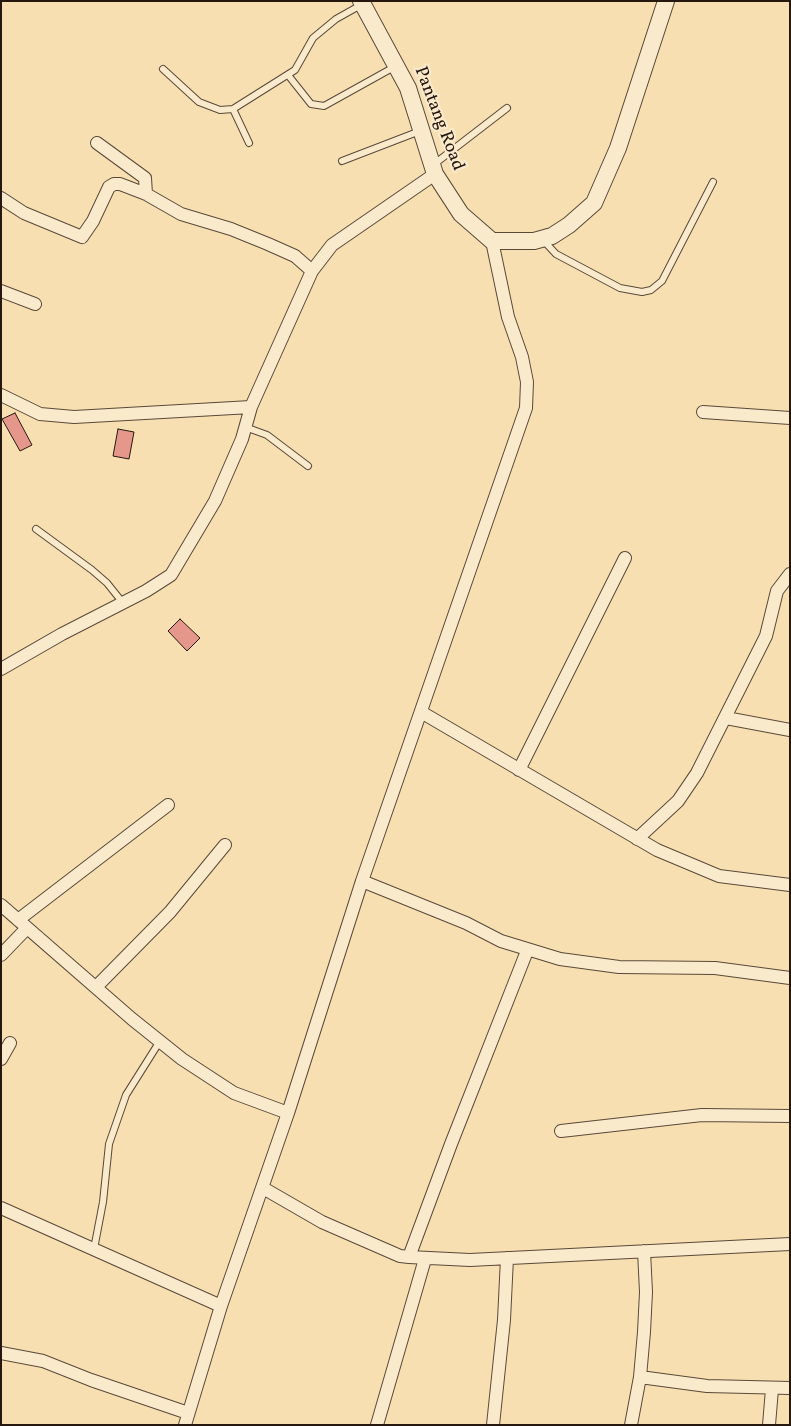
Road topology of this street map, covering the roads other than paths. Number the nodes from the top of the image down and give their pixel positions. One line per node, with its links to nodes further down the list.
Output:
1 (666, 1): 16 (street)
2 (362, 3): 3 (street, Pantang Road); 5 (lane)
3 (396, 66): 5 (lane); 8 (street, Pantang Road)
4 (163, 69): 7 (lane)
5 (288, 75): 7 (lane)
6 (507, 108): 12 (lane)
7 (233, 109): 10 (lane)
8 (422, 131): 11 (lane); 12 (street, Pantang Road)
9 (97, 143): 14 (street)
10 (250, 143)
11 (342, 161)
12 (434, 170): 17 (street, Pantang Road); 18 (street)
13 (713, 182): 16 (lane)
14 (146, 194): 15 (street); 18 (street)
15 (1, 198)
16 (542, 239): 17 (street)
17 (492, 241): 32 (street)
18 (312, 271): 22 (street)
19 (1, 291): 20 (street)
20 (35, 304)
21 (1, 395): 22 (street)
22 (251, 407): 25 (street)
23 (702, 412): 24 (street)
24 (790, 418)
25 (245, 427): 26 (lane); 30 (street)
26 (308, 466)
27 (36, 528): 30 (lane)
28 (625, 558): 35 (street)
29 (790, 574): 33 (street)
30 (123, 603): 31 (street)
31 (1, 669)
32 (421, 712): 35 (street); 39 (street)
33 (726, 718): 34 (street); 37 (street)
34 (790, 730)
35 (519, 770): 37 (street)
36 (168, 805): 42 (street)
37 (637, 838): 40 (street)
38 (225, 845): 46 (street)
39 (362, 881): 43 (street); 50 (street)
40 (790, 885)
41 (1, 905): 42 (street)
42 (22, 924): 44 (street); 46 (street)
43 (527, 951): 45 (street); 58 (street)
44 (1, 955)
45 (790, 978)
46 (97, 986): 47 (street)
47 (160, 1041): 50 (street); 56 (lane)
48 (10, 1043): 49 (street)
49 (1, 1059)
50 (288, 1113): 53 (street)
51 (790, 1116): 52 (street)
52 (561, 1131)
53 (263, 1188): 58 (street); 61 (street)
54 (1, 1208): 56 (street)
55 (790, 1244): 57 (street)
56 (94, 1249): 61 (street)
57 (644, 1251): 59 (street); 63 (street)
58 (409, 1258): 60 (street)
59 (507, 1258): 60 (street); 68 (street)
60 (424, 1259): 67 (street)
61 (221, 1306): 66 (street)
62 (1, 1353): 66 (street)
63 (640, 1377): 65 (street); 69 (street)
64 (790, 1388): 65 (street)
65 (772, 1389): 70 (street)
66 (186, 1419)
67 (377, 1425)
68 (493, 1425)
69 (631, 1425)
70 (769, 1425)

